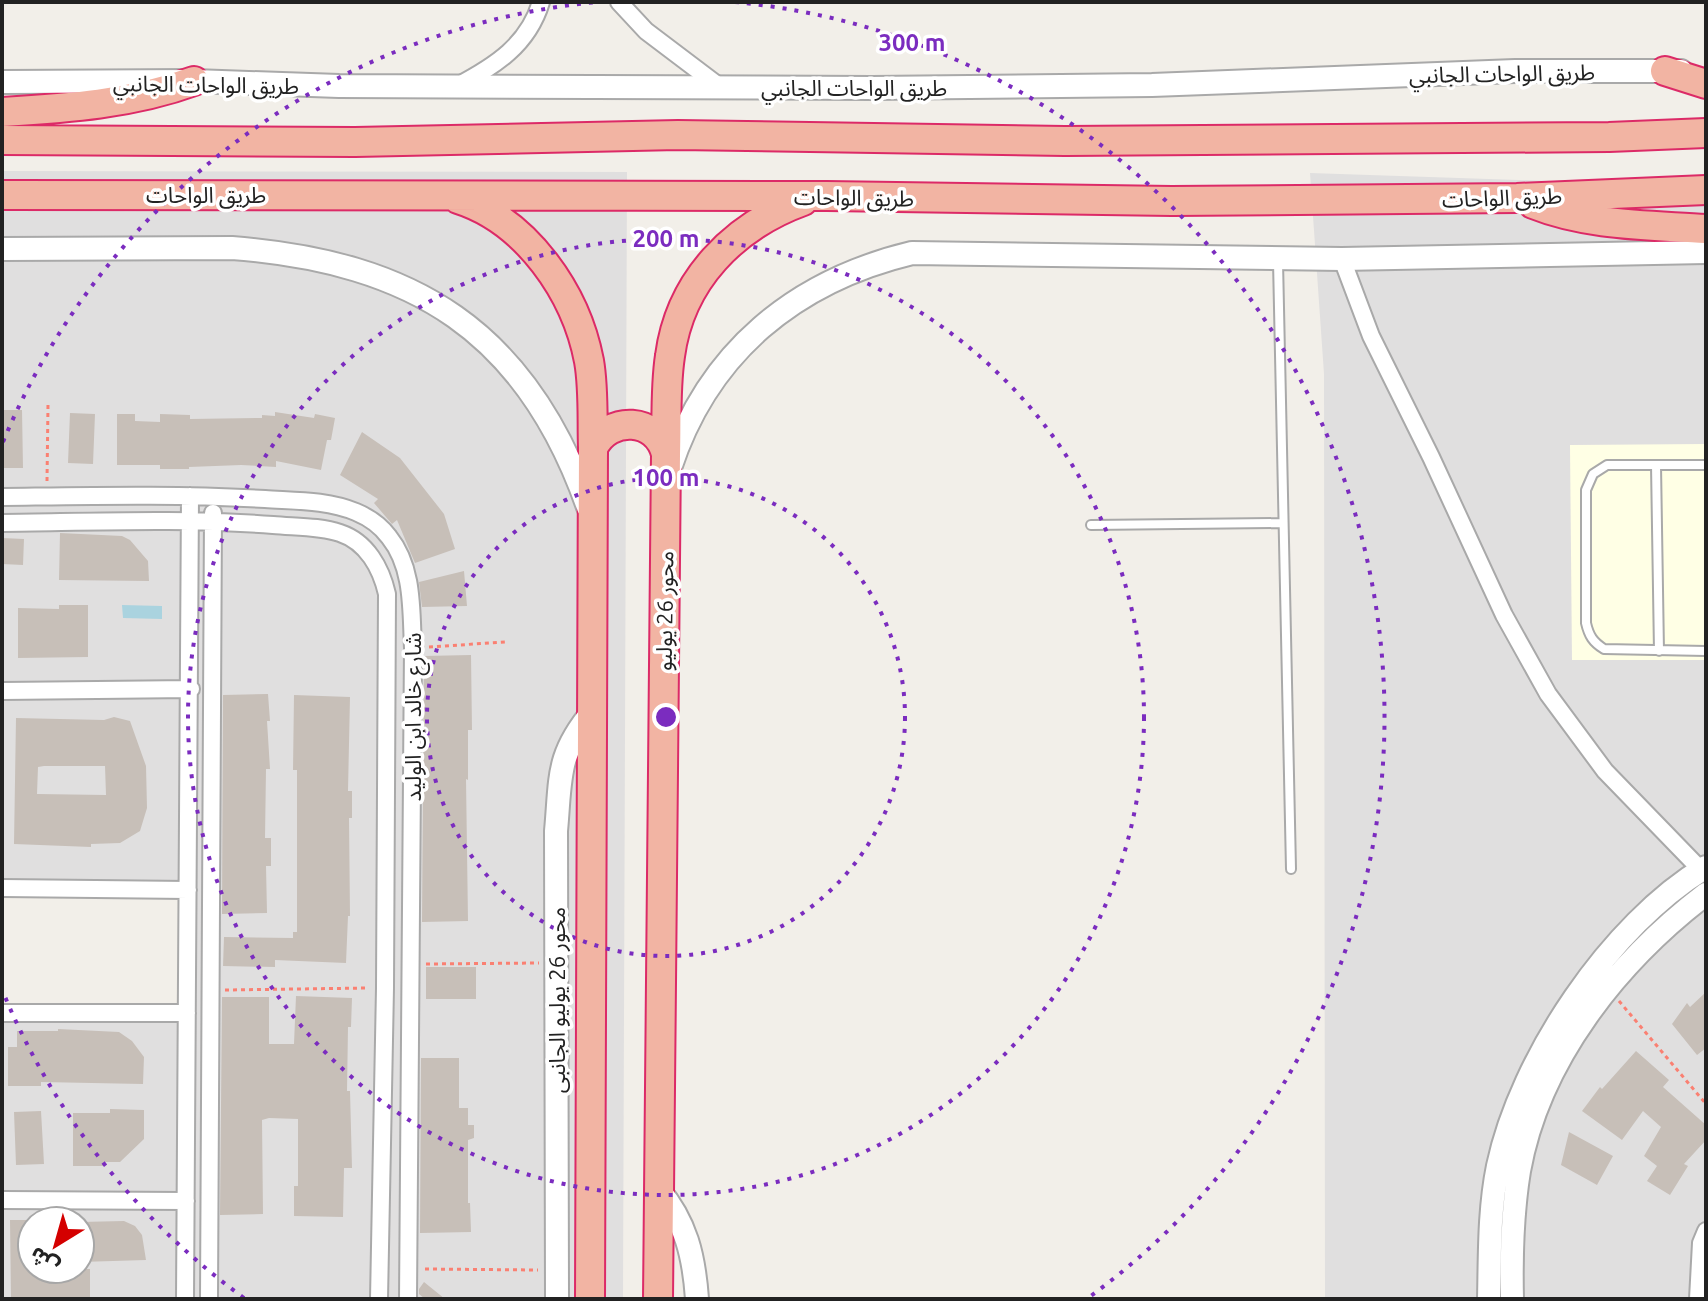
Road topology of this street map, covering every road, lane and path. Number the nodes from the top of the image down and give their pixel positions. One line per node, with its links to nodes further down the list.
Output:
1 (541, 2): 8 (street)
2 (619, 2): 9 (street)
3 (1665, 71): 4 (street, طريق الواحات الجانبي); 7 (highway); 9 (street, طريق الواحات الجانبي)
4 (1706, 72)
5 (194, 81): 6 (street, طريق الواحات الجانبي); 8 (street, طريق الواحات الجانبي); 10 (highway)
6 (2, 82)
7 (1706, 84)
8 (455, 87): 9 (street, طريق الواحات الجانبي)
9 (720, 87)
10 (2, 112)
11 (1706, 133): 12 (highway)
12 (2, 140)
13 (1706, 190): 17 (highway, طريق الواحات)
14 (2, 195): 15 (highway, طريق الواحات)
15 (446, 195): 16 (highway, طريق الواحات); 24 (highway)
16 (827, 196): 17 (highway, طريق الواحات); 27 (highway, محور 26 يوليو)
17 (1517, 198): 18 (highway)
18 (1706, 229)
19 (2, 249): 34 (street)
20 (1706, 252): 22 (street)
21 (1278, 256): 22 (street); 27 (street); 36 (lane)
22 (1342, 259): 46 (street)
23 (48, 405): 31 (path)
24 (593, 448): 27 (highway); 34 (highway)
25 (1656, 465): 26 (lane); 40 (lane); 40 (lane)
26 (1706, 465)
27 (666, 467): 59 (highway, محور 26 يوليو)
28 (190, 496): 29 (street, شارع خالد ابن الوليد); 31 (street, شارع خالد ابن الوليد); 32 (street)
29 (213, 496): 33 (street); 39 (street, شارع خالد ابن الوليد)
30 (2, 497): 31 (street, شارع خالد ابن الوليد)
31 (47, 497)
32 (191, 520): 33 (street, شارع خالد ابن الوليد); 35 (street, شارع خالد ابن الوليد); 42 (street)
33 (213, 520): 52 (street, شارع خالد ابن الوليد); 55 (street)
34 (593, 520): 44 (highway)
35 (2, 523)
36 (1283, 523): 37 (lane); 45 (lane)
37 (1091, 525)
38 (505, 642): 39 (path)
39 (413, 648): 51 (street, شارع خالد ابن الوليد)
40 (1659, 651): 41 (lane)
41 (1706, 651)
42 (191, 689): 43 (street); 48 (street)
43 (2, 691)
44 (593, 711): 50 (street, محور 26 يوليو الجانبى); 71 (highway)
45 (1291, 869)
46 (1703, 869): 74 (street)
47 (2, 888): 48 (street)
48 (188, 890): 57 (street)
49 (1706, 894): 54 (street)
50 (556, 962): 51 (path); 65 (street, محور 26 يوليو الجانبى)
51 (411, 967): 52 (street); 64 (street, شارع خالد ابن الوليد)
52 (385, 970): 53 (street, شارع خالد ابن الوليد)
53 (385, 988): 55 (path); 63 (street, شارع خالد ابن الوليد)
54 (1609, 989): 58 (path); 75 (street)
55 (212, 990): 67 (street)
56 (2, 1013): 57 (street)
57 (187, 1013): 61 (street)
58 (1706, 1104)
59 (658, 1189): 72 (highway, محور 26 يوليو); 73 (street)
60 (2, 1200): 61 (street)
61 (186, 1201): 66 (street)
62 (1706, 1231): 76 (street)
63 (380, 1268): 64 (street); 68 (street, شارع خالد ابن الوليد)
64 (409, 1269): 65 (path); 69 (street, شارع خالد ابن الوليد)
65 (558, 1270): 70 (street, محور 26 يوليو الجانبى)
66 (185, 1299)
67 (209, 1299)
68 (379, 1299)
69 (408, 1299)
70 (557, 1299)
71 (590, 1299)
72 (658, 1299)
73 (697, 1299)
74 (1489, 1299)
75 (1512, 1299)
76 (1698, 1299)

